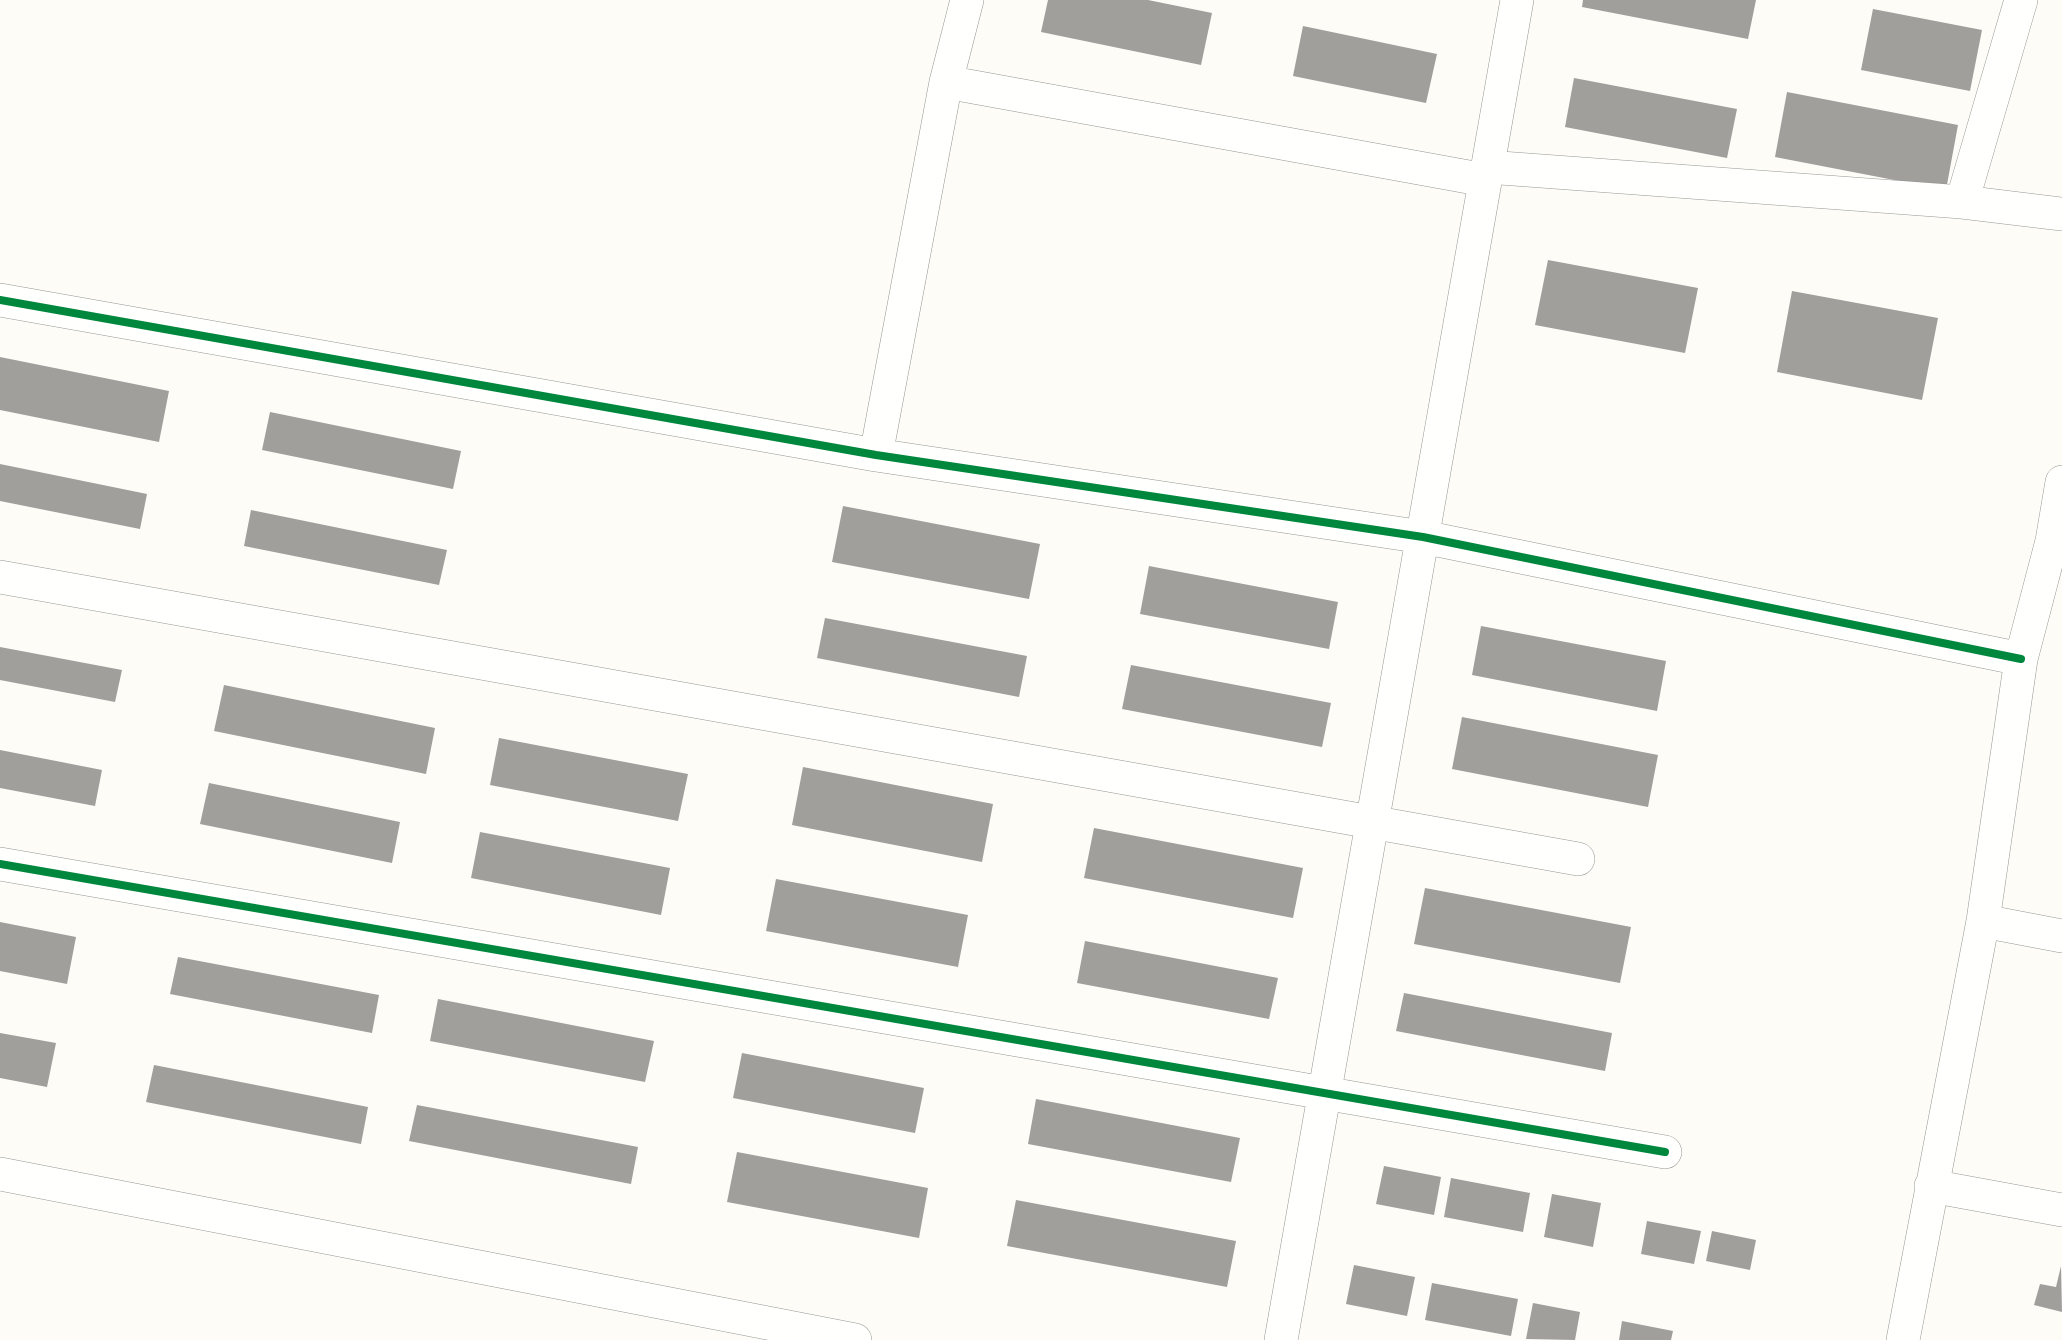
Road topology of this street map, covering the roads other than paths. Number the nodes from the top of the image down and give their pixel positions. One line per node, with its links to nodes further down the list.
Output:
1 (967, 0): 4 (street)
2 (1517, 0): 5 (street)
3 (2021, 0): 6 (street)
4 (946, 82): 5 (street); 9 (street)
5 (1486, 174): 6 (street); 11 (street)
6 (1962, 202): 7 (street)
7 (2062, 214)
8 (0, 300): 9 (street)
9 (876, 455): 11 (street)
10 (2062, 482): 12 (street)
11 (1423, 537): 14 (street); 15 (street)
12 (2057, 541): 14 (street)
13 (0, 577): 15 (street)
14 (2021, 659): 18 (street)
15 (1372, 823): 16 (street); 20 (street)
16 (1578, 859)
17 (0, 864): 20 (street)
18 (1983, 921): 19 (street); 23 (street)
19 (2062, 936)
20 (1325, 1094): 21 (street); 26 (street)
21 (1665, 1152)
22 (0, 1174): 25 (street)
23 (1931, 1186): 24 (street); 27 (street)
24 (2062, 1210)
25 (855, 1340)
26 (1281, 1340)
27 (1903, 1340)

